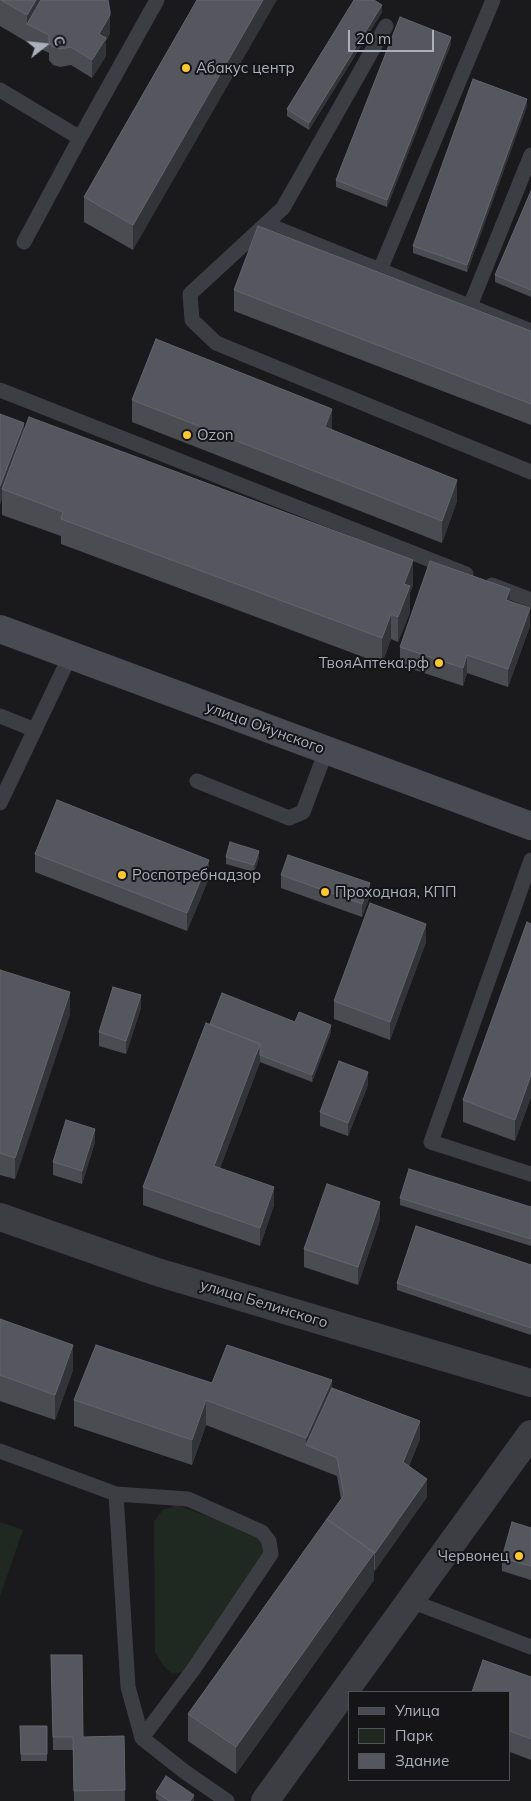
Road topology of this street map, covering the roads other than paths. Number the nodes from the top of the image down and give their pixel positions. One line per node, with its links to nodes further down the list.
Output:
1 (157, 0): 5 (lane)
2 (493, 0): 9 (lane)
3 (386, 26): 7 (lane)
4 (0, 90): 5 (lane)
5 (80, 138): 8 (lane)
6 (531, 155): 10 (lane)
7 (266, 224): 9 (lane); 13 (lane)
8 (24, 242)
9 (380, 270): 10 (lane)
10 (470, 306): 11 (lane)
11 (531, 331)
12 (0, 390): 14 (lane)
13 (531, 472)
14 (531, 600)
15 (0, 629): 16 (main road, улица Ойунского)
16 (70, 656): 18 (lane); 19 (main road, улица Ойунского)
17 (0, 716): 18 (lane)
18 (35, 730): 21 (lane)
19 (326, 750): 20 (lane); 22 (main road, улица Ойунского)
20 (197, 781)
21 (0, 803)
22 (531, 826)
23 (531, 860): 24 (lane)
24 (526, 892): 25 (lane)
25 (531, 1174)
26 (0, 1217): 27 (street, улица Белинского)
27 (531, 1383)
28 (531, 1434): 31 (street)
29 (0, 1451): 30 (lane)
30 (116, 1494): 33 (lane); 33 (lane)
31 (411, 1601): 32 (lane); 35 (street)
32 (531, 1647)
33 (142, 1738): 34 (lane)
34 (228, 1801)
35 (265, 1801)

